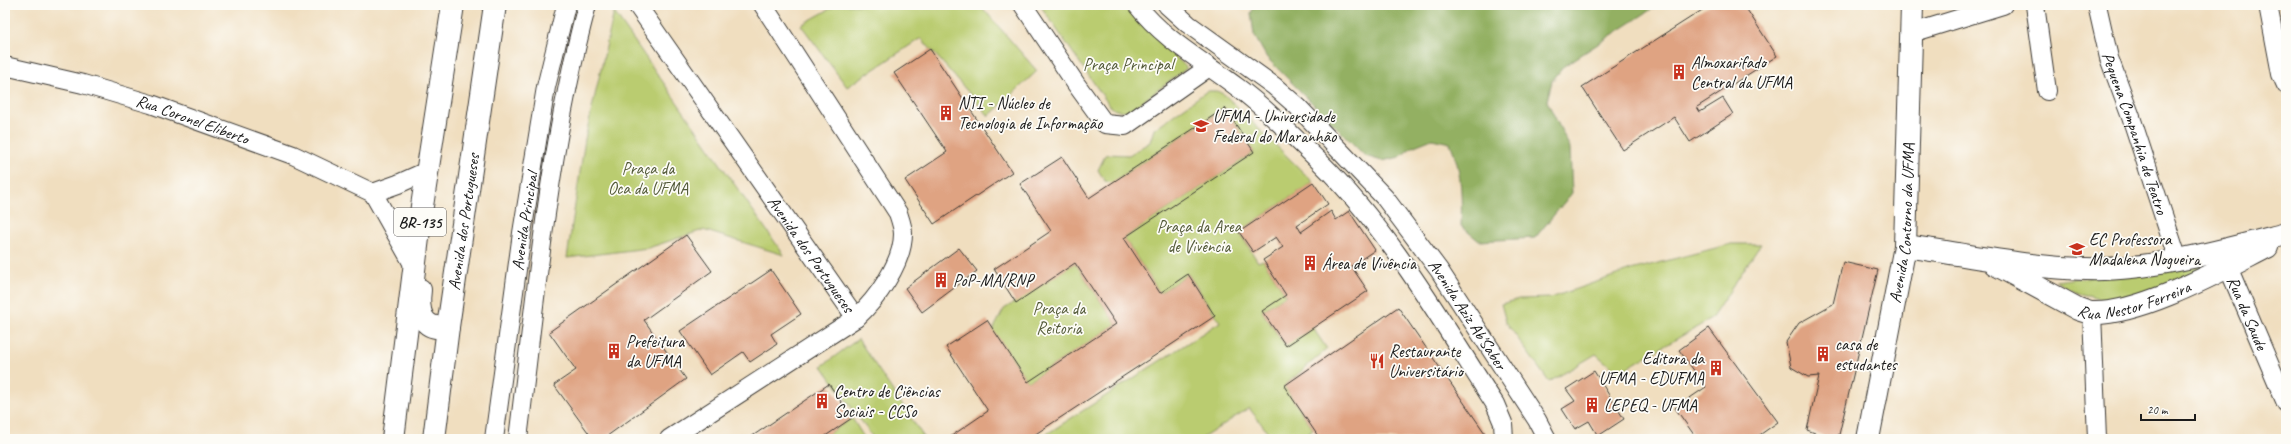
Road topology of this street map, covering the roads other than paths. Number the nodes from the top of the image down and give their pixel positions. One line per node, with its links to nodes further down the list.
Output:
1 (453, 5): 22 (main road, BR-135)
2 (495, 5): 36 (main road, Avenida dos Portugueses / BR-135)
3 (566, 5): 32 (street, Avenida Principal)
4 (587, 5): 33 (street, Avenida Principal)
5 (637, 5): 35 (street, Avenida dos Portugueses)
6 (763, 5): 35 (street, Avenida dos Portugueses)
7 (1023, 5): 19 (street)
8 (1137, 5): 17 (street, Avenida Aziz Ab'Saber)
9 (1167, 5): 15 (street, Avenida Aziz Ab'Saber)
10 (1912, 5): 16 (main road, Avenida Contorno da UFMA)
11 (2003, 5): 16 (street)
12 (2035, 5): 21 (street)
13 (2097, 5): 29 (street, Pequena Companhia de Teatro)
14 (2268, 5): 20 (street)
15 (1188, 24): 17 (street); 44 (street, Avenida Aziz Ab'Saber)
16 (1912, 33): 27 (main road, Avenida Contorno da UFMA)
17 (1171, 40): 19 (street, Avenida Aziz Ab'Saber)
18 (5, 66): 23 (street, Rua Coronel Eliberto)
19 (1210, 67): 43 (street, Avenida Aziz Ab'Saber)
20 (2286, 85)
21 (2047, 91)
22 (427, 171): 23 (street); 24 (main road, BR-135)
23 (373, 193): 30 (street)
24 (422, 206): 30 (main road, BR-135); 36 (main road)
25 (2286, 234): 29 (main road, Rua Nestor Ferreira)
26 (2286, 238): 31 (main road, Rua Nestor Ferreira)
27 (1905, 246): 28 (main road, Rua Nestor Ferreira); 45 (main road, Avenida Contorno da UFMA)
28 (1983, 257): 29 (main road, Rua Nestor Ferreira); 34 (main road, Rua Nestor Ferreira)
29 (2178, 260)
30 (414, 266): 38 (main road, BR-135)
31 (2228, 267): 34 (main road, Rua Nestor Ferreira); 37 (street, Rua da Saude)
32 (515, 292): 33 (street); 40 (street, Avenida Principal)
33 (536, 293): 41 (street, Avenida Principal)
34 (2092, 313): 46 (street)
35 (856, 318): 42 (street)
36 (448, 327): 39 (main road, Avenida dos Portugueses / BR-135)
37 (2286, 403)
38 (394, 439)
39 (434, 439)
40 (494, 439)
41 (518, 439)
42 (669, 439)
43 (1504, 439)
44 (1547, 439)
45 (1868, 439)
46 (2097, 439)

